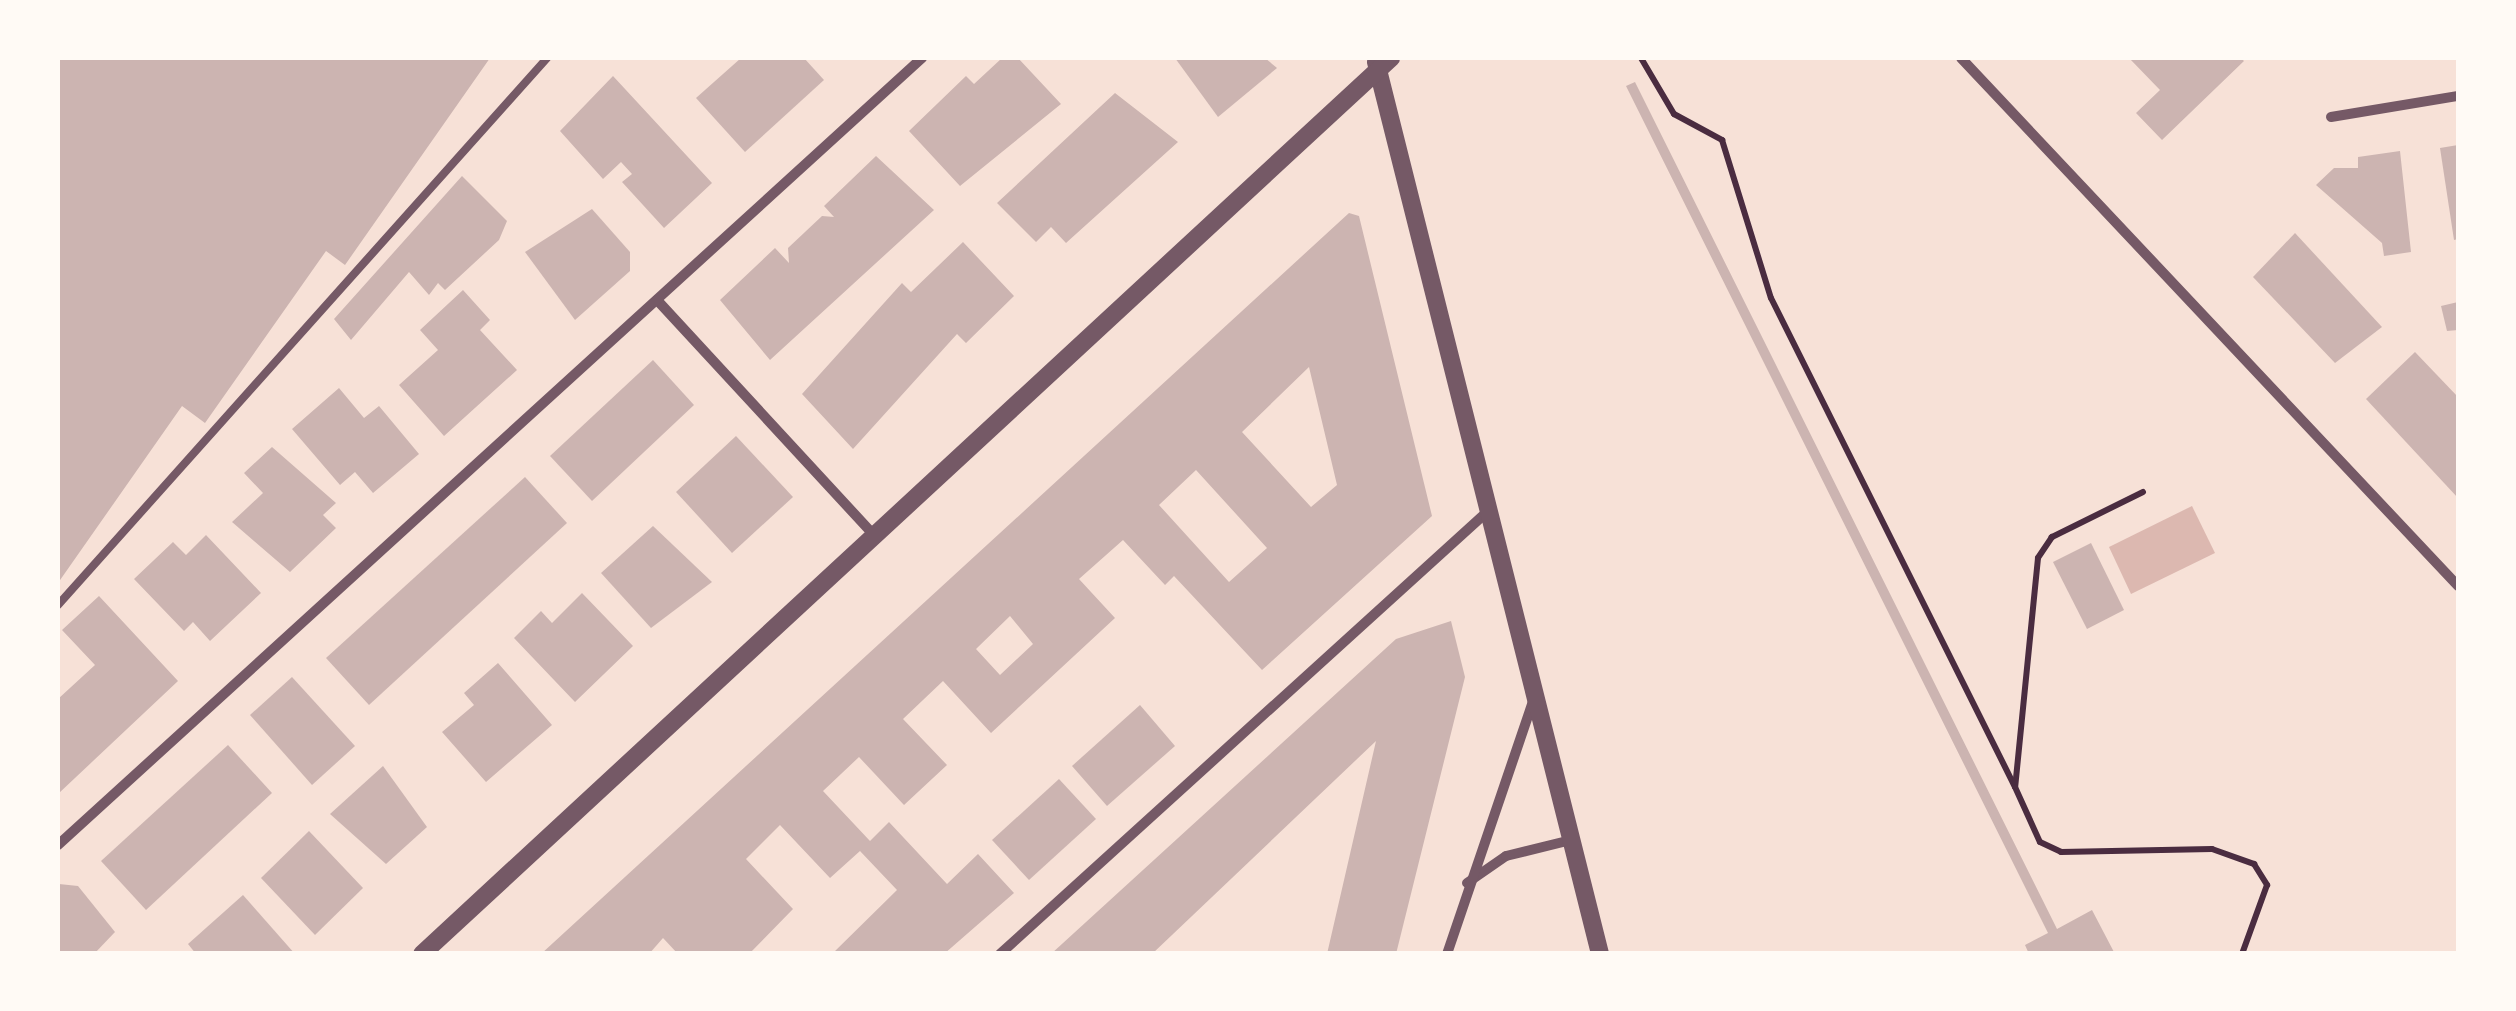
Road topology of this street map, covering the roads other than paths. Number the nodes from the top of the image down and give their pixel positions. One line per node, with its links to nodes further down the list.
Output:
1 (547, 58): 11 (lane)
2 (922, 58): 7 (street)
3 (1961, 58): 10 (street)
4 (1381, 62): 8 (street); 9 (street)
5 (2458, 96): 6 (street)
6 (2331, 116)
7 (657, 300): 9 (street); 14 (street)
8 (1487, 512): 12 (street); 17 (street)
9 (878, 539): 16 (street)
10 (2458, 586)
11 (58, 605)
12 (1534, 698): 13 (street); 15 (street)
13 (1572, 840): 15 (street); 19 (street)
14 (58, 845)
15 (1466, 884): 18 (street)
16 (422, 954)
17 (1000, 954)
18 (1447, 954)
19 (1600, 954)

